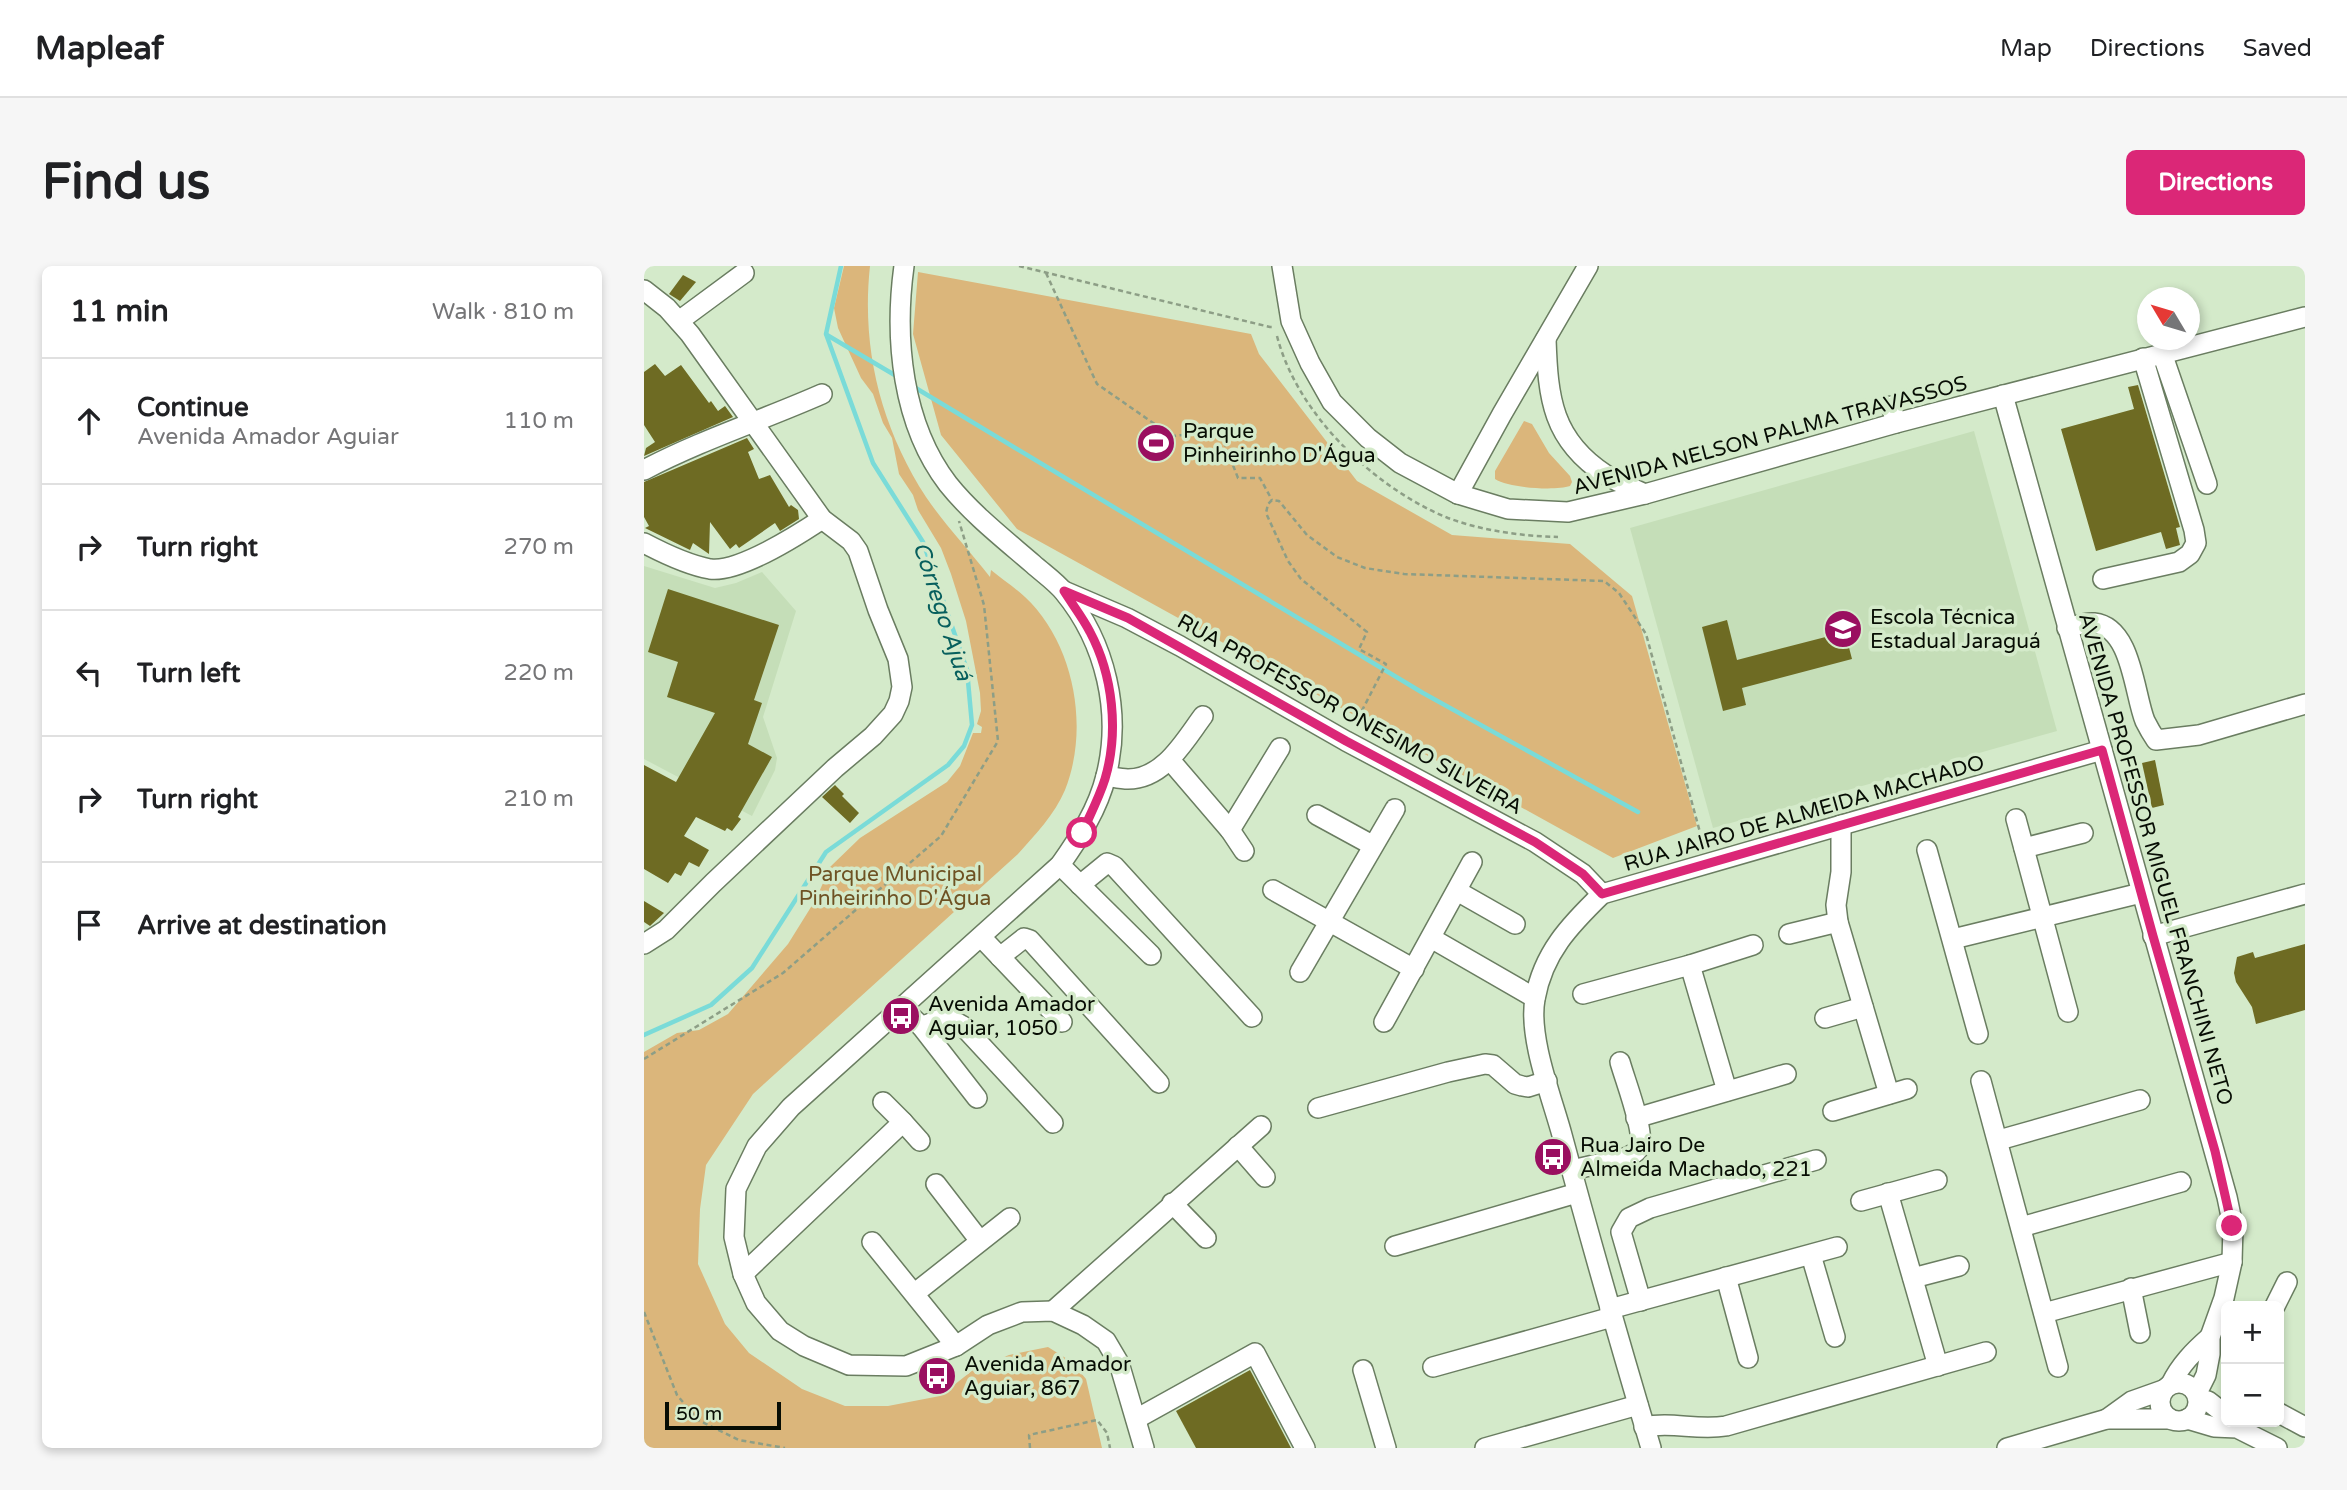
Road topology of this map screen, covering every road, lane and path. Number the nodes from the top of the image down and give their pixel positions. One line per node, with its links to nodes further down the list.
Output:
1 (904, 266): 25 (street)
2 (1019, 266): 6 (path)
3 (1282, 266): 10 (street, AVENIDA NELSON PALMA TRAVASSOS)
4 (1588, 266): 11 (street)
5 (744, 273): 9 (street)
6 (1046, 273): 10 (path); 20 (path)
7 (644, 290): 9 (street)
8 (2305, 317): 12 (street, AVENIDA NELSON PALMA TRAVASSOS)
9 (679, 321): 15 (street)
10 (1291, 321): 18 (street, AVENIDA NELSON PALMA TRAVASSOS)
11 (1546, 338): 18 (street); 19 (street)
12 (2153, 356): 14 (street, AVENIDA NELSON PALMA TRAVASSOS); 17 (street); 24 (street)
13 (822, 394): 15 (street)
14 (2003, 396): 19 (street, AVENIDA NELSON PALMA TRAVASSOS); 26 (street, AVENIDA PROFESSOR MIGUEL FRANCHINI NETO)
15 (754, 424): 16 (street); 21 (street)
16 (644, 470)
17 (2207, 484)
18 (1458, 494): 19 (street, AVENIDA NELSON PALMA TRAVASSOS)
19 (1645, 494)
20 (1272, 500): 29 (path); 45 (path)
21 (822, 519): 23 (street); 62 (street)
22 (958, 519): 80 (path)
23 (644, 543)
24 (2103, 579)
25 (1064, 591): 29 (street, RUA PROFESSOR ONESIMO SILVEIRA); 33 (street)
26 (2067, 628): 27 (street); 31 (street, AVENIDA PROFESSOR MIGUEL FRANCHINI NETO)
27 (2305, 704)
28 (1203, 716): 32 (street)
29 (1346, 741): 51 (street, RUA PROFESSOR ONESIMO SILVEIRA)
30 (1280, 748): 38 (street)
31 (2102, 750): 37 (street, RUA JAIRO DE ALMEIDA MACHADO); 50 (street, AVENIDA PROFESSOR MIGUEL FRANCHINI NETO)
32 (1170, 760): 33 (street); 38 (street)
33 (1106, 776): 46 (street)
34 (1395, 808): 40 (street)
35 (1317, 815): 40 (street)
36 (2016, 819): 41 (street)
37 (1841, 825): 45 (street, RUA JAIRO DE ALMEIDA MACHADO); 55 (street)
38 (1230, 830): 43 (street)
39 (2083, 834): 41 (street)
40 (1372, 845): 54 (street)
41 (2024, 848): 53 (street)
42 (1927, 850): 61 (street)
43 (1244, 851)
44 (1472, 862): 49 (street)
45 (1708, 862): 51 (street, RUA JAIRO DE ALMEIDA MACHADO)
46 (1060, 866): 47 (street); 58 (street)
47 (1080, 885): 64 (street); 74 (street)
48 (1273, 890): 54 (street)
49 (1457, 891): 56 (street); 60 (street)
50 (2141, 893): 53 (street); 59 (street, AVENIDA PROFESSOR MIGUEL FRANCHINI NETO)
51 (1602, 894): 70 (street, RUA JAIRO DE ALMEIDA MACHADO)
52 (2305, 894): 59 (street)
53 (2043, 918): 61 (street); 73 (street)
54 (1328, 920): 67 (street); 68 (street)
55 (1838, 922): 57 (street); 72 (street)
56 (1515, 923)
57 (1789, 934)
58 (981, 936): 65 (street); 71 (street)
59 (2153, 936): 117 (street, AVENIDA PROFESSOR MIGUEL FRANCHINI NETO)
60 (1432, 938): 67 (street); 70 (street)
61 (1953, 939): 79 (street)
62 (644, 944)
63 (1753, 945): 66 (street)
64 (1150, 955)
65 (1000, 957): 77 (street); 85 (street)
66 (1690, 965): 69 (street); 86 (street)
67 (1414, 969): 76 (street)
68 (1300, 972)
69 (1583, 994)
70 (1535, 998): 84 (street, RUA JAIRO DE ALMEIDA MACHADO)
71 (902, 1007): 78 (street); 119 (street)
72 (1863, 1007): 75 (street); 91 (street)
73 (2068, 1012)
74 (1252, 1017)
75 (1825, 1018)
76 (1384, 1022)
77 (1062, 1023)
78 (920, 1026): 87 (street); 94 (street)
79 (1978, 1034)
80 (644, 1059)
81 (1620, 1062): 92 (street)
82 (1786, 1074): 86 (street)
83 (1981, 1081): 96 (street)
84 (1547, 1082): 90 (street); 100 (street, RUA JAIRO DE ALMEIDA MACHADO)
85 (1159, 1083)
86 (1727, 1091): 92 (street)
87 (977, 1098)
88 (2140, 1100): 96 (street)
89 (883, 1102): 93 (street)
90 (1318, 1108)
91 (1833, 1111)
92 (1636, 1118): 100 (street)
93 (903, 1122): 97 (street); 119 (street)
94 (1053, 1123)
95 (1261, 1126): 98 (street)
96 (1999, 1140): 110 (street)
97 (920, 1141)
98 (1238, 1146): 101 (street); 108 (street)
99 (1816, 1160): 125 (street)
100 (1572, 1170): 105 (street, RUA JAIRO DE ALMEIDA MACHADO)
101 (1265, 1177)
102 (1937, 1180): 106 (street)
103 (2181, 1182): 110 (street)
104 (936, 1185): 112 (street)
105 (1577, 1193): 114 (street); 129 (street, RUA JAIRO DE ALMEIDA MACHADO)
106 (1888, 1194): 107 (street); 121 (street)
107 (1861, 1200)
108 (1172, 1203): 111 (street); 127 (street)
109 (1010, 1218): 112 (street)
110 (2021, 1227): 130 (street)
111 (1206, 1238)
112 (980, 1241): 124 (street)
113 (872, 1242): 124 (street)
114 (1395, 1246)
115 (1837, 1247): 116 (street)
116 (1811, 1255): 120 (street); 133 (street)
117 (2232, 1262): 123 (street); 132 (street, AVENIDA PROFESSOR MIGUEL FRANCHINI NETO)
118 (1959, 1266): 121 (street)
119 (743, 1274): 134 (street)
120 (1726, 1277): 125 (street); 136 (street)
121 (1913, 1278): 137 (street)
122 (2287, 1282): 126 (street)
123 (2132, 1288): 130 (street); 131 (street)
124 (915, 1293): 134 (street)
125 (1641, 1301): 129 (street)
126 (2278, 1301)
127 (1053, 1311): 134 (street); 146 (street)
128 (644, 1312): 153 (path)
129 (1611, 1313): 138 (street); 143 (street, RUA JAIRO DE ALMEIDA MACHADO)
130 (2044, 1313): 139 (street)
131 (2140, 1333)
132 (2210, 1337): 141 (street); 142 (street)
133 (1835, 1338)
134 (956, 1346)
135 (1986, 1352): 137 (street)
136 (1748, 1358)
137 (1938, 1366): 150 (street)
138 (1433, 1367)
139 (2058, 1367)
140 (1363, 1370): 158 (street)
141 (2167, 1387): 142 (street); 147 (street); 148 (street)
142 (2197, 1396): 144 (street); 148 (street)
143 (1638, 1405): 150 (street, RUA JAIRO DE ALMEIDA MACHADO); 159 (street)
144 (2221, 1409)
145 (2284, 1416): 152 (street)
146 (1136, 1419): 156 (street); 157 (street)
147 (2107, 1419): 148 (street); 161 (street)
148 (2179, 1419): 149 (street)
149 (2221, 1426)
150 (1644, 1427): 160 (street, RUA JAIRO DE ALMEIDA MACHADO)
151 (2243, 1427): 162 (street)
152 (2305, 1427)
153 (785, 1448)
154 (1030, 1448): 155 (path)
155 (1110, 1448)
156 (1144, 1448)
157 (1305, 1448)
158 (1386, 1448)
159 (1485, 1448)
160 (1651, 1448)
161 (2007, 1448)
162 (2277, 1448)

